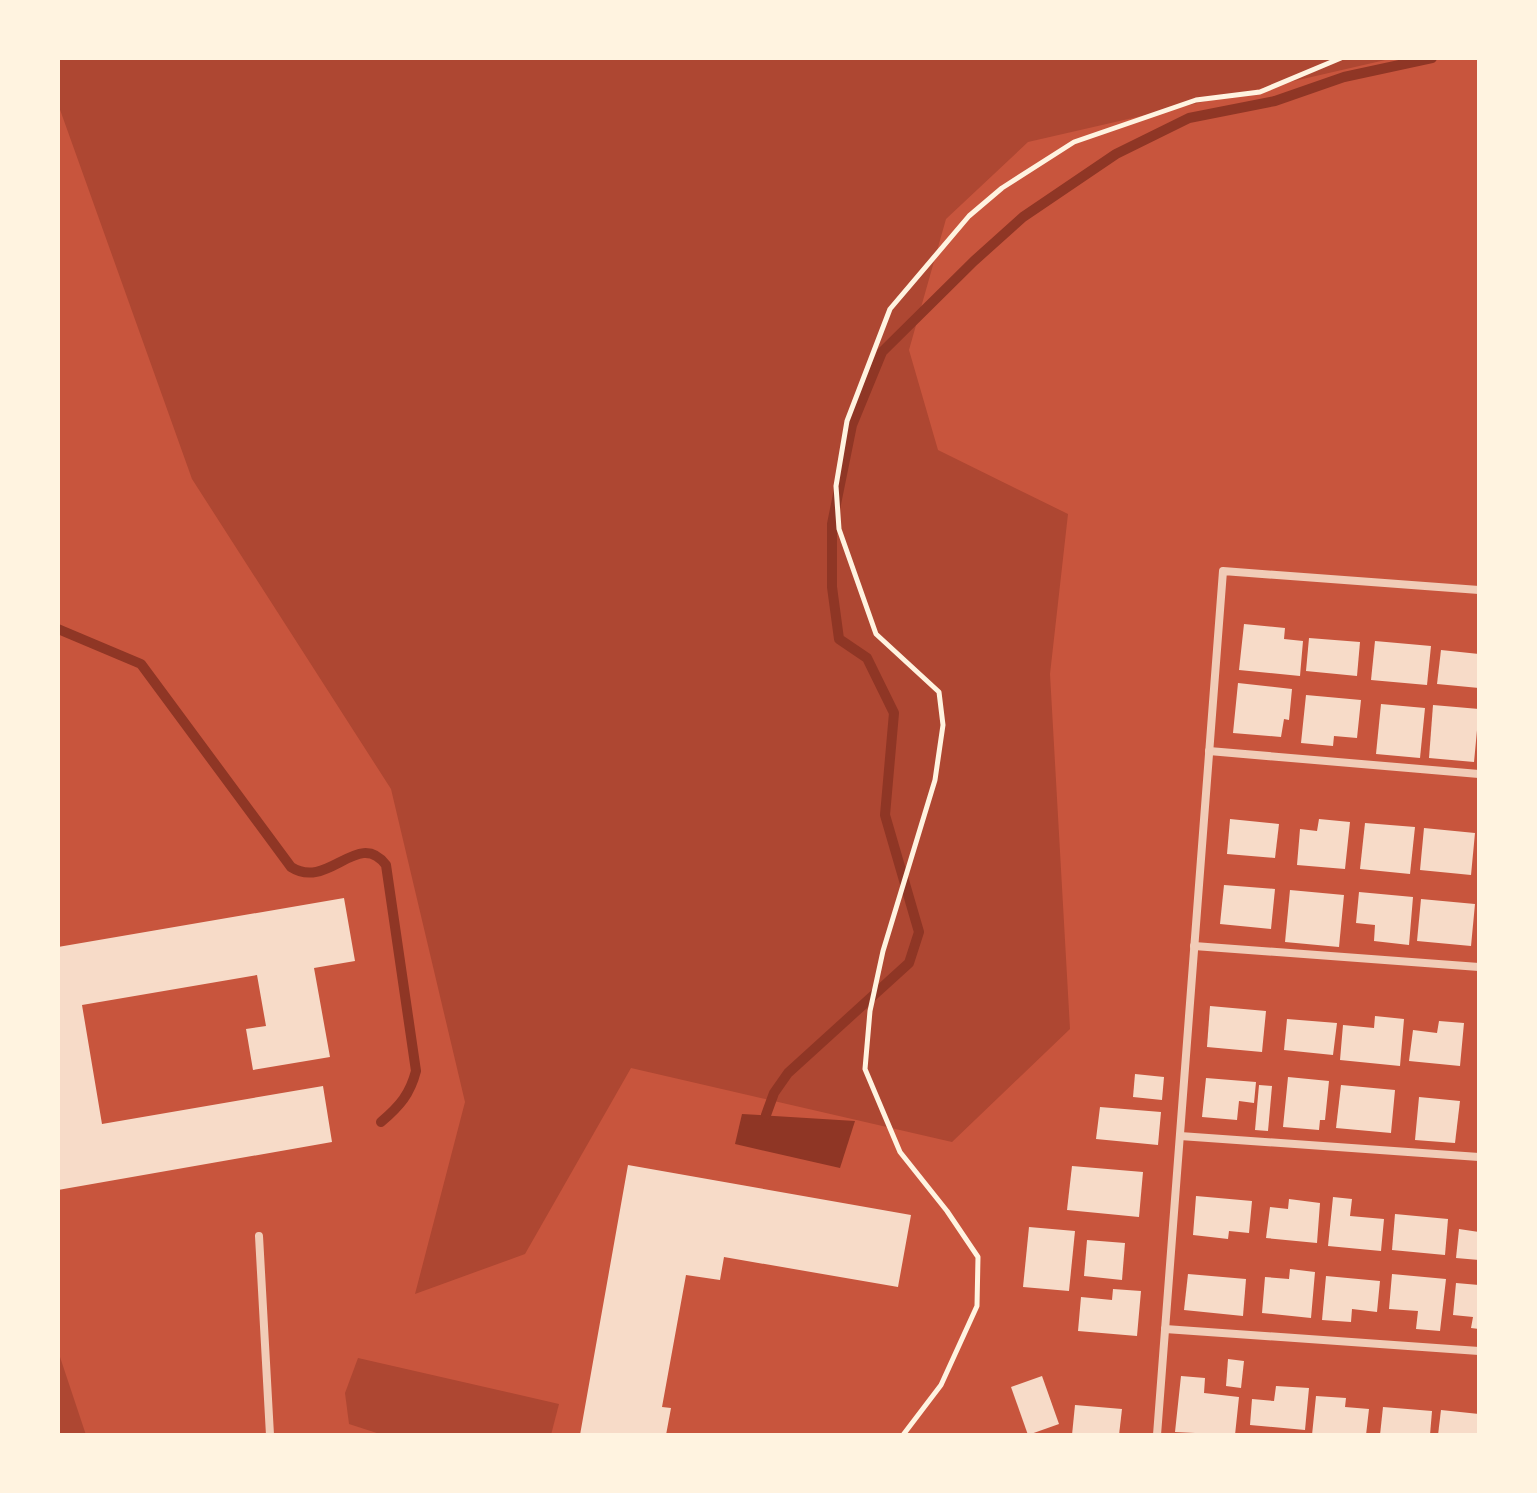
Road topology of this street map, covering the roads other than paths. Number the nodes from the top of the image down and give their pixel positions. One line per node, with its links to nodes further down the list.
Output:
1 (1479, 590): 2 (street)
2 (1209, 751): 3 (street); 4 (street)
3 (1479, 774)
4 (1194, 946): 5 (street); 6 (street)
5 (1479, 967)
6 (1180, 1136): 7 (street); 9 (street)
7 (1479, 1157)
8 (259, 1236): 11 (street)
9 (1165, 1329): 10 (street); 12 (street)
10 (1479, 1351)
11 (270, 1435)
12 (1157, 1435)

